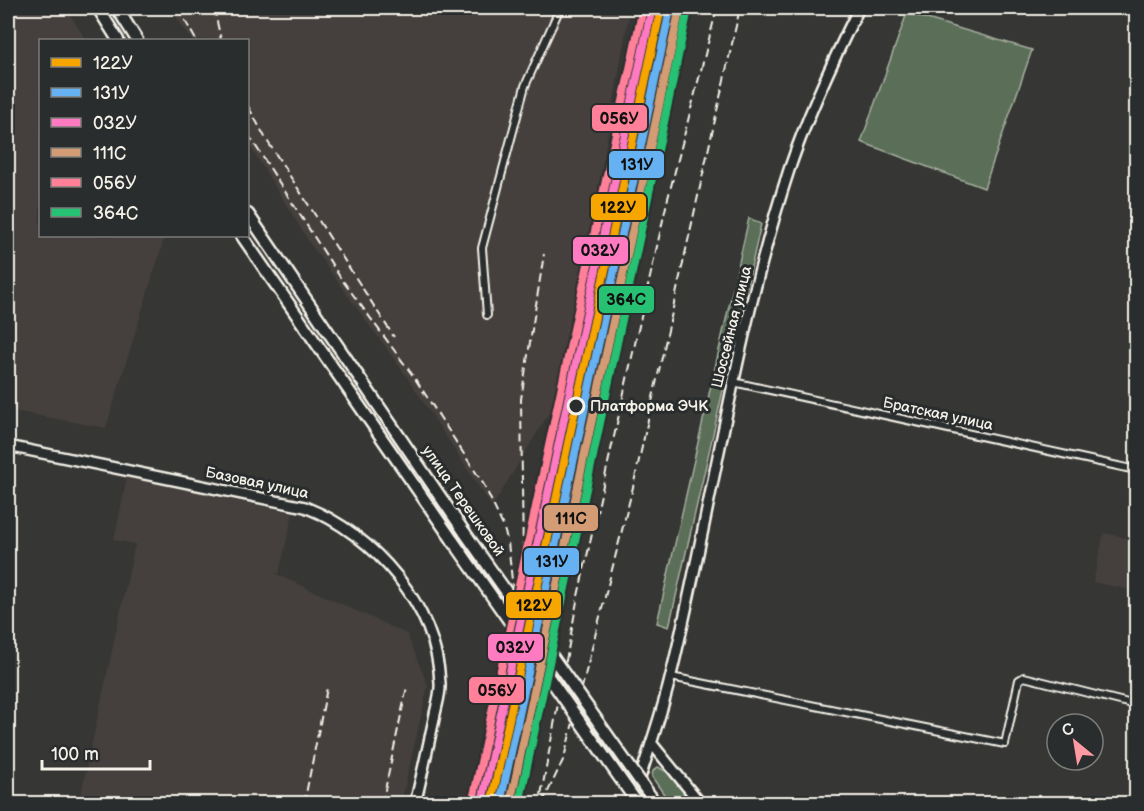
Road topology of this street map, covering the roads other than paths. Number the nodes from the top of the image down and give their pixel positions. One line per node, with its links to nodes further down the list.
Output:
1 (98, 8): 5 (main road)
2 (117, 8): 6 (main road)
3 (560, 8): 9 (street)
4 (859, 8): 10 (main road, Шоссейная улица)
5 (117, 39)
6 (136, 39)
7 (249, 215): 19 (main road, улица Терешковой, bridge)
8 (243, 237): 18 (main road, улица Терешковой, bridge)
9 (487, 315)
10 (733, 382): 12 (street, Братская улица); 13 (main road, Шоссейная улица)
11 (8, 446): 16 (main road, Базовая улица)
12 (1137, 470)
13 (671, 677): 14 (street); 15 (main road, Шоссейная улица)
14 (1137, 705)
15 (653, 745): 17 (main road, Шоссейная улица); 20 (main road)
16 (415, 804)
17 (632, 804)
18 (638, 804)
19 (656, 804)
20 (701, 804)

